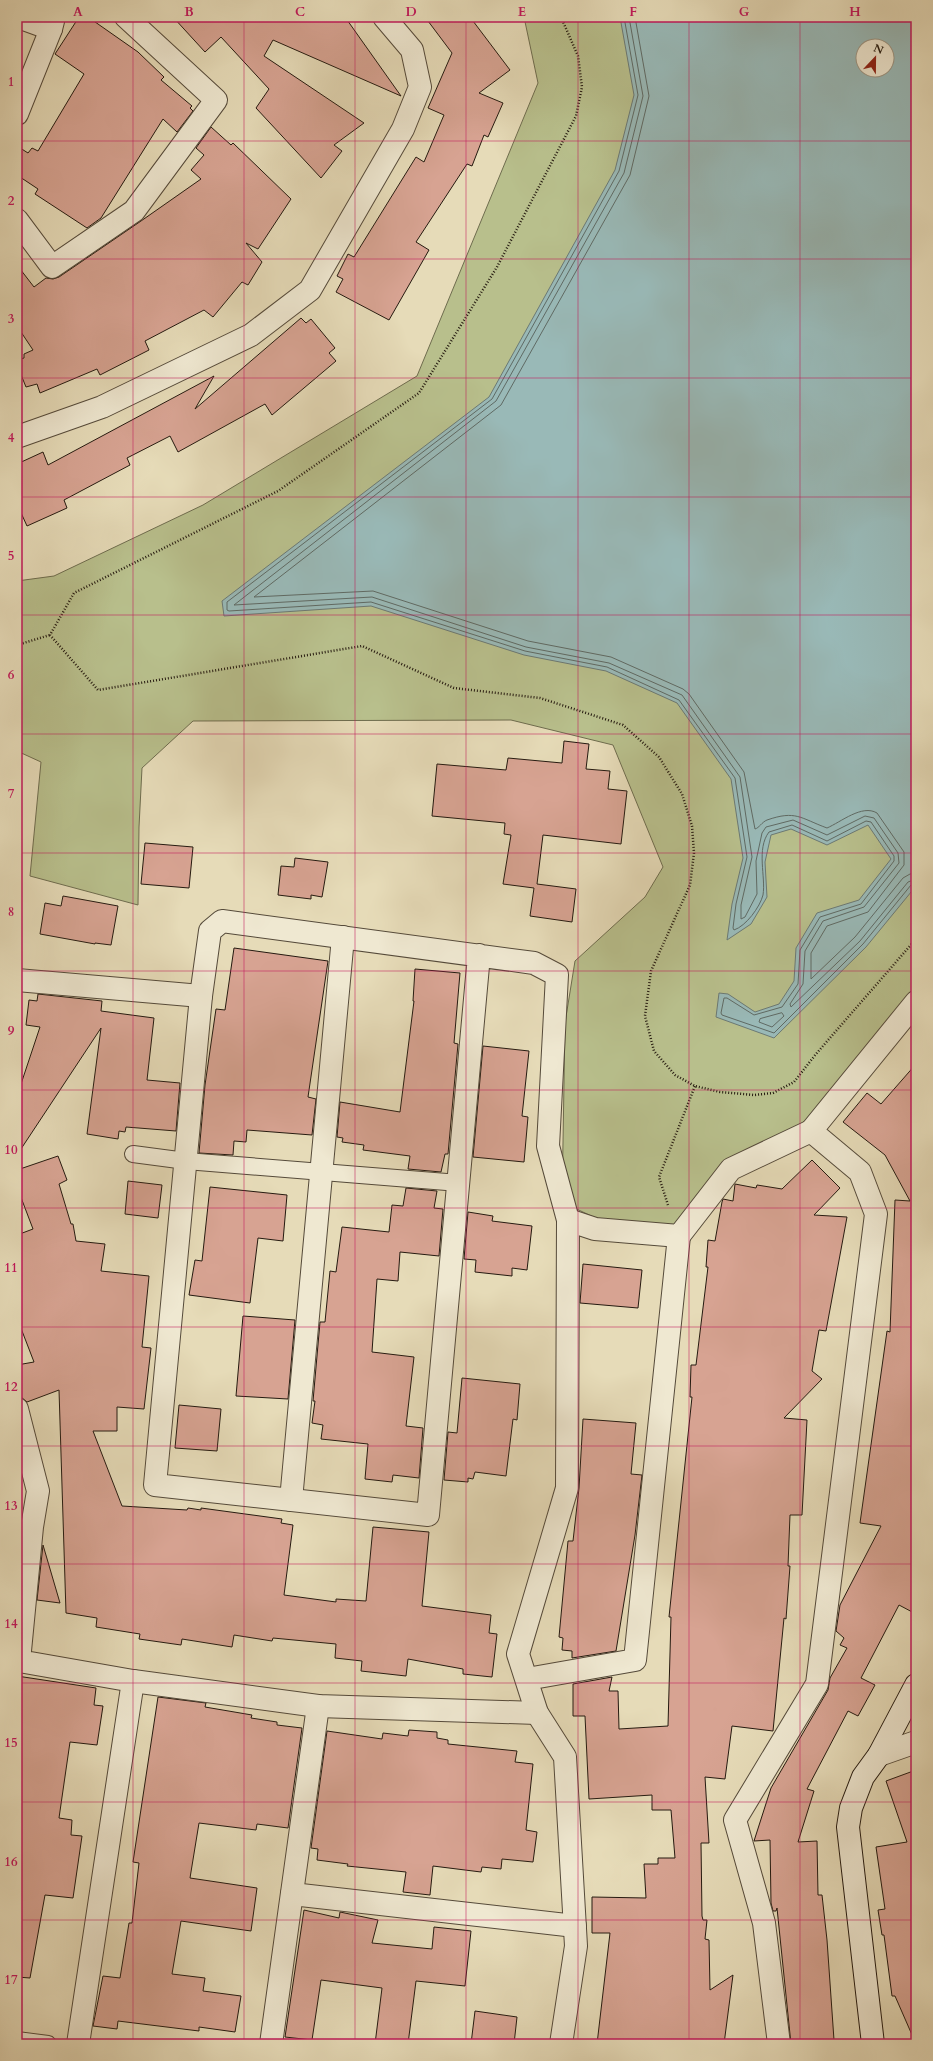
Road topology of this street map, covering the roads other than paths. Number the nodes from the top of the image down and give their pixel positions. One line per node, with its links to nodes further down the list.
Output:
1 (18, 17): 4 (street)
2 (126, 17): 6 (street)
3 (384, 17): 7 (street)
4 (52, 23): 5 (street)
5 (17, 114)
6 (17, 220)
7 (17, 437)
8 (343, 937): 9 (street); 11 (street); 16 (street)
9 (479, 955): 17 (street); 18 (street)
10 (17, 980): 11 (street)
11 (201, 996): 15 (street)
12 (916, 1002): 13 (street)
13 (810, 1131): 19 (street); 36 (street)
14 (132, 1154): 15 (lane)
15 (186, 1161): 16 (lane); 21 (street)
16 (322, 1172): 17 (lane); 21 (street)
17 (459, 1183): 21 (street)
18 (568, 1220): 19 (street); 22 (street)
19 (679, 1236): 22 (street)
20 (17, 1409): 23 (street)
21 (291, 1500)
22 (526, 1679): 26 (street)
23 (133, 1681): 25 (street); 33 (street)
24 (916, 1685): 28 (street)
25 (318, 1706): 26 (street); 29 (street)
26 (537, 1713): 30 (street)
27 (916, 1742): 28 (street)
28 (879, 1755): 37 (street)
29 (292, 1894): 30 (street); 34 (street)
30 (575, 1926): 35 (street)
31 (17, 2040): 32 (lane)
32 (48, 2044)
33 (78, 2044)
34 (271, 2044)
35 (561, 2044)
36 (779, 2044)
37 (873, 2044)

